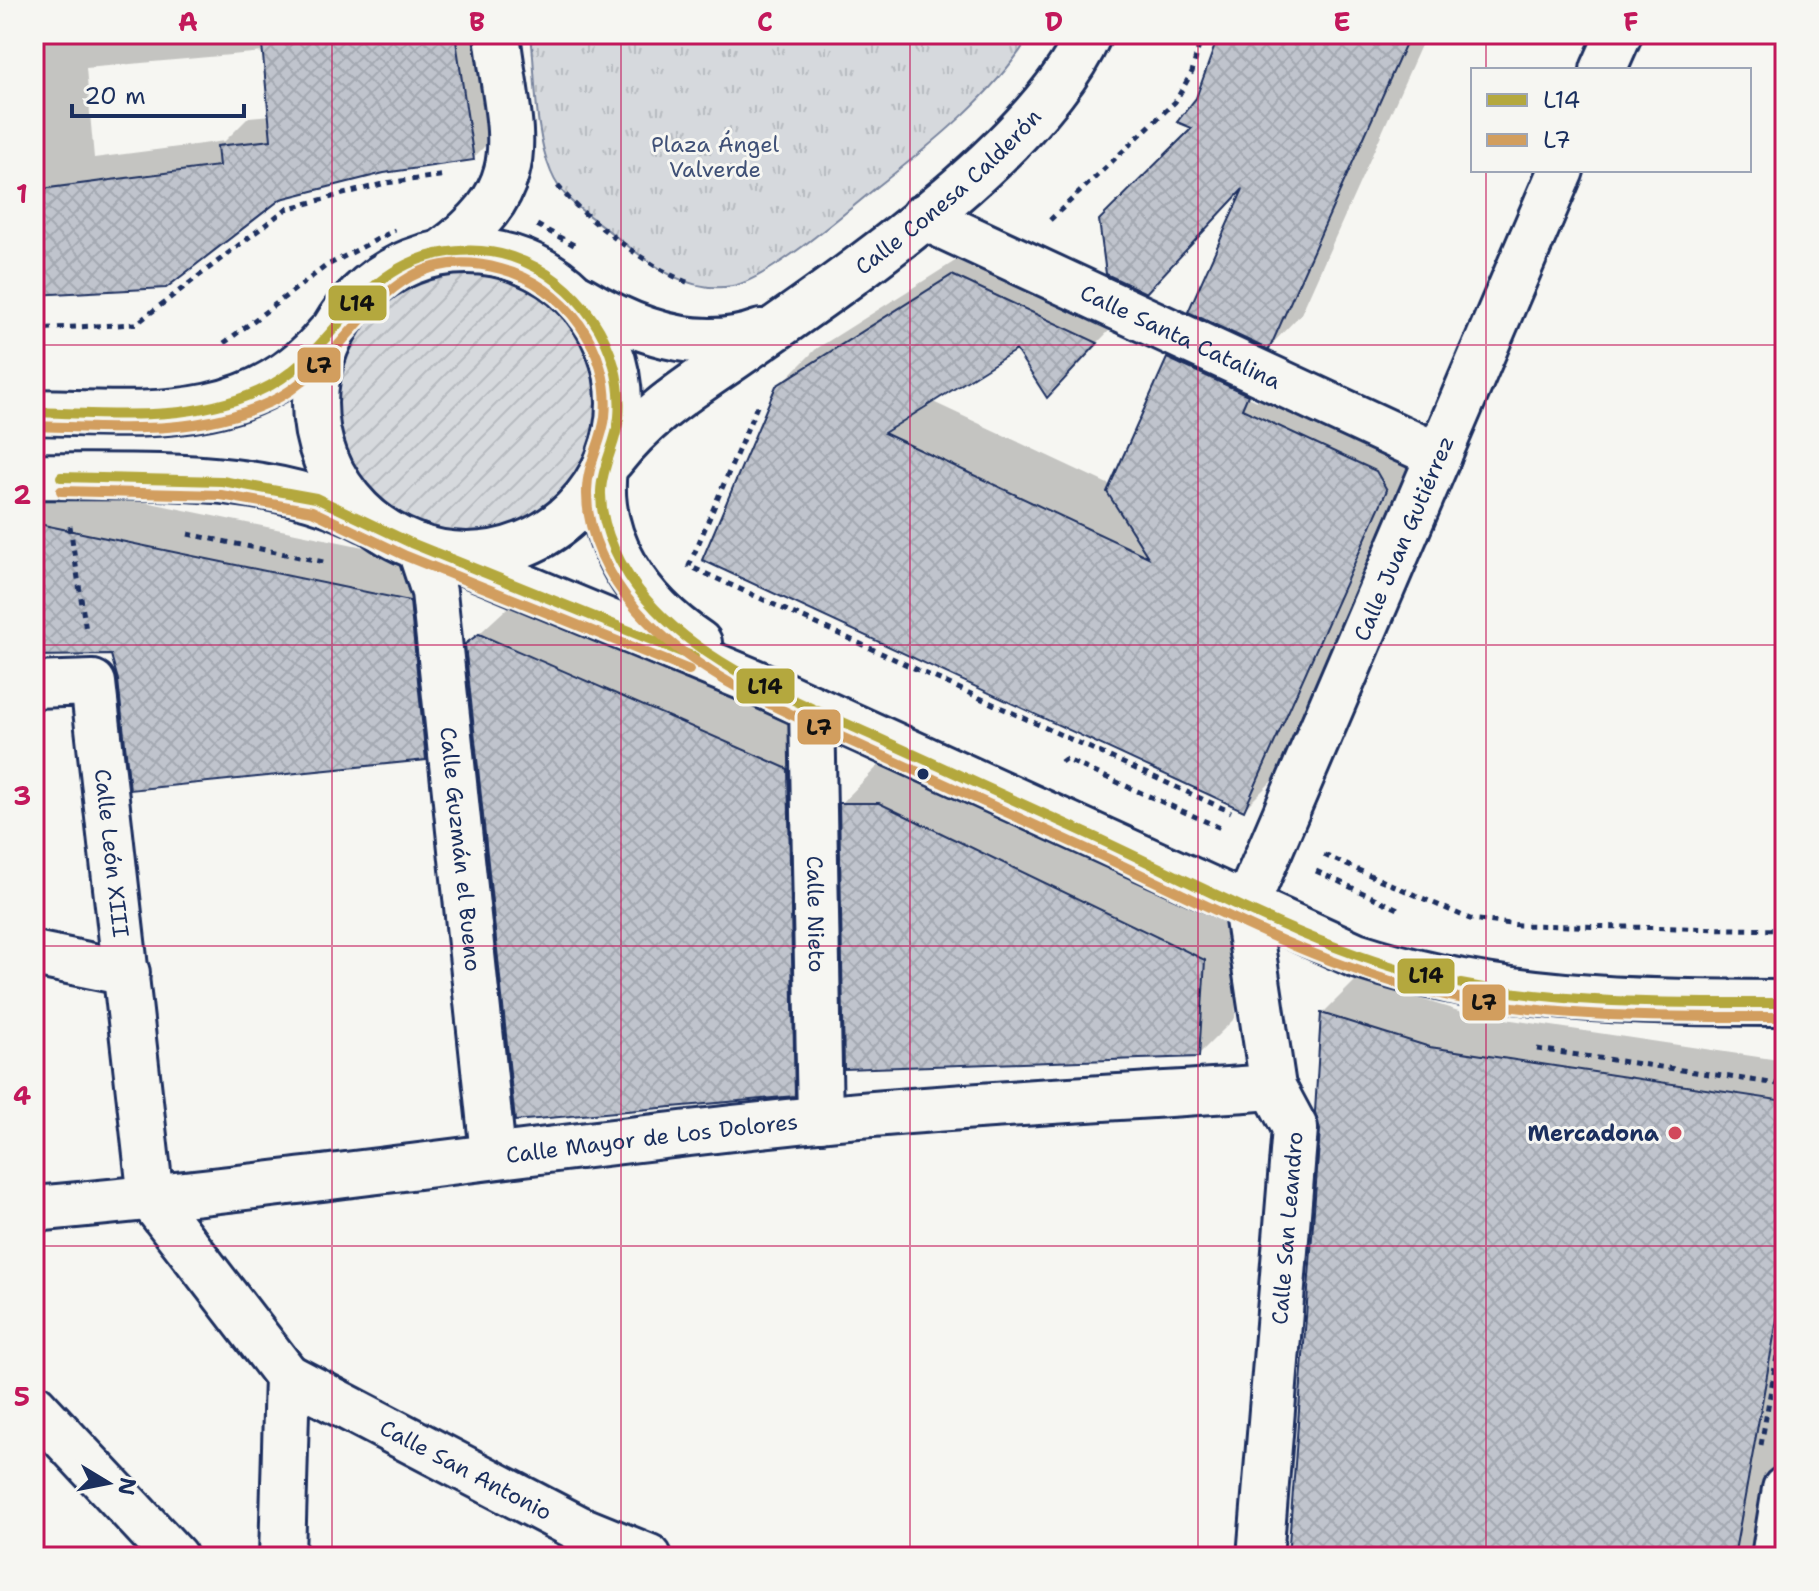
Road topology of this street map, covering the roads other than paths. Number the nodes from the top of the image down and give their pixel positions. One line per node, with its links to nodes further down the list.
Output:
1 (497, 34): 7 (street)
2 (1089, 34): 6 (street, Calle Conesa Calderón)
3 (1619, 34): 4 (street)
4 (1604, 68)
5 (1560, 172): 12 (street, Calle Juan Gutiérrez)
6 (923, 217): 9 (street, Calle Conesa Calderón); 12 (street, Calle Santa Catalina)
7 (442, 252): 8 (street); 10 (street)
8 (580, 275): 9 (street, Calle Conesa Calderón); 13 (street)
9 (782, 323): 13 (street, Calle Conesa Calderón)
10 (338, 324): 11 (street); 15 (street)
11 (34, 412)
12 (1439, 456): 20 (street, Calle Juan Gutiérrez)
13 (604, 469): 16 (street); 18 (street)
14 (34, 476): 15 (street)
15 (376, 524): 16 (street)
16 (432, 550): 18 (street); 26 (street, Calle Guzmán el Bueno)
17 (34, 685): 22 (street, Calle León XIII)
18 (764, 686): 19 (street)
19 (812, 708): 20 (street); 25 (street, Calle Nieto)
20 (1246, 906): 23 (street); 24 (street, Calle San Leandro)
21 (34, 954): 22 (street)
22 (127, 973): 27 (street, Calle León XIII)
23 (1785, 1003)
24 (1273, 1087): 25 (street, Calle Mayor de Los Dolores); 35 (street, Calle San Leandro)
25 (820, 1119): 26 (street, Calle Mayor de Los Dolores)
26 (493, 1154): 27 (street, Calle Mayor de Los Dolores)
27 (151, 1199): 28 (street, Calle Mayor de Los Dolores); 29 (street)
28 (34, 1209)
29 (287, 1376): 33 (street); 34 (street, Calle San Antonio)
30 (34, 1406): 32 (street)
31 (1772, 1473): 36 (street)
32 (175, 1557)
33 (282, 1557)
34 (649, 1557)
35 (1260, 1557)
36 (1774, 1557)

